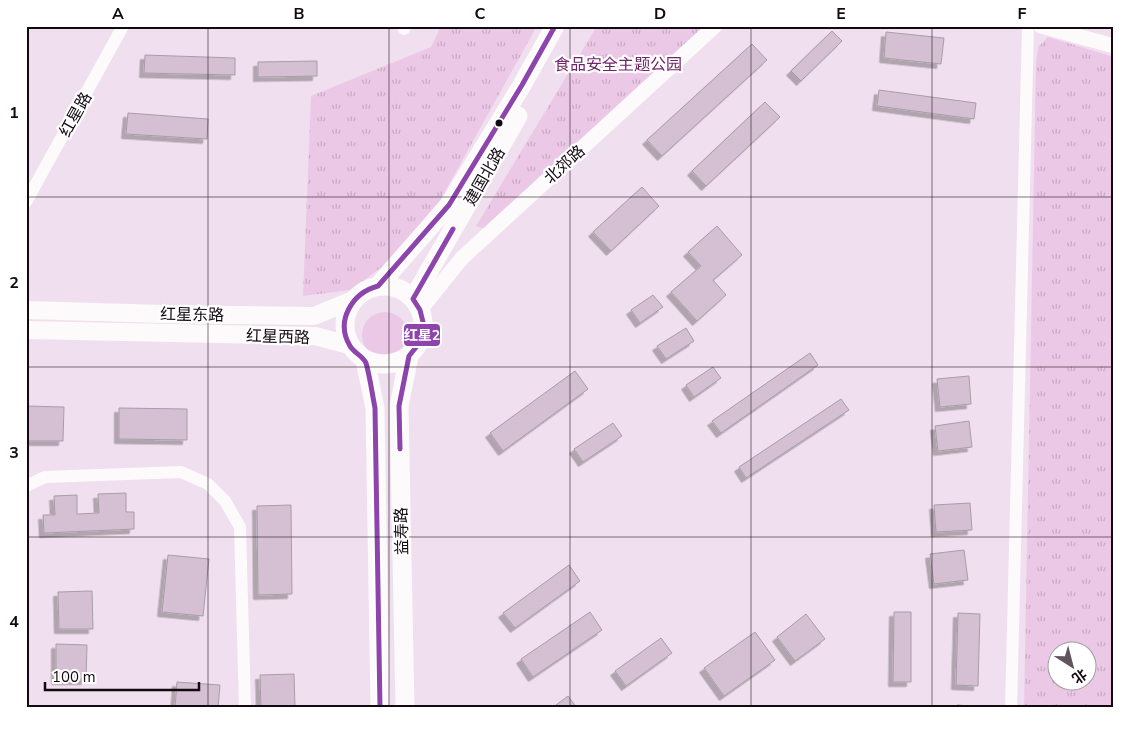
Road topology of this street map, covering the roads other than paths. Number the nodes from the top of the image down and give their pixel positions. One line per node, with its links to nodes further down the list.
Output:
1 (123, 26): 8 (street, 红星路)
2 (555, 26): 9 (main road, 建国北路)
3 (568, 26): 11 (main road, 建国北路)
4 (715, 26): 11 (street, 北郊路)
5 (1028, 26): 21 (street)
6 (1041, 26): 7 (street)
7 (1114, 46)
8 (26, 202)
9 (378, 286): 10 (main road); 11 (main road)
10 (355, 299): 12 (main road, 红星东路); 14 (main road)
11 (416, 304): 15 (main road)
12 (26, 310)
13 (26, 330): 14 (main road, 红星西路)
14 (349, 344): 16 (main road)
15 (409, 356): 16 (main road); 20 (main road, 益寿路)
16 (365, 360): 19 (main road, 益寿路)
17 (26, 486): 18 (street)
18 (245, 708)
19 (380, 708)
20 (405, 708)
21 (1011, 708)

